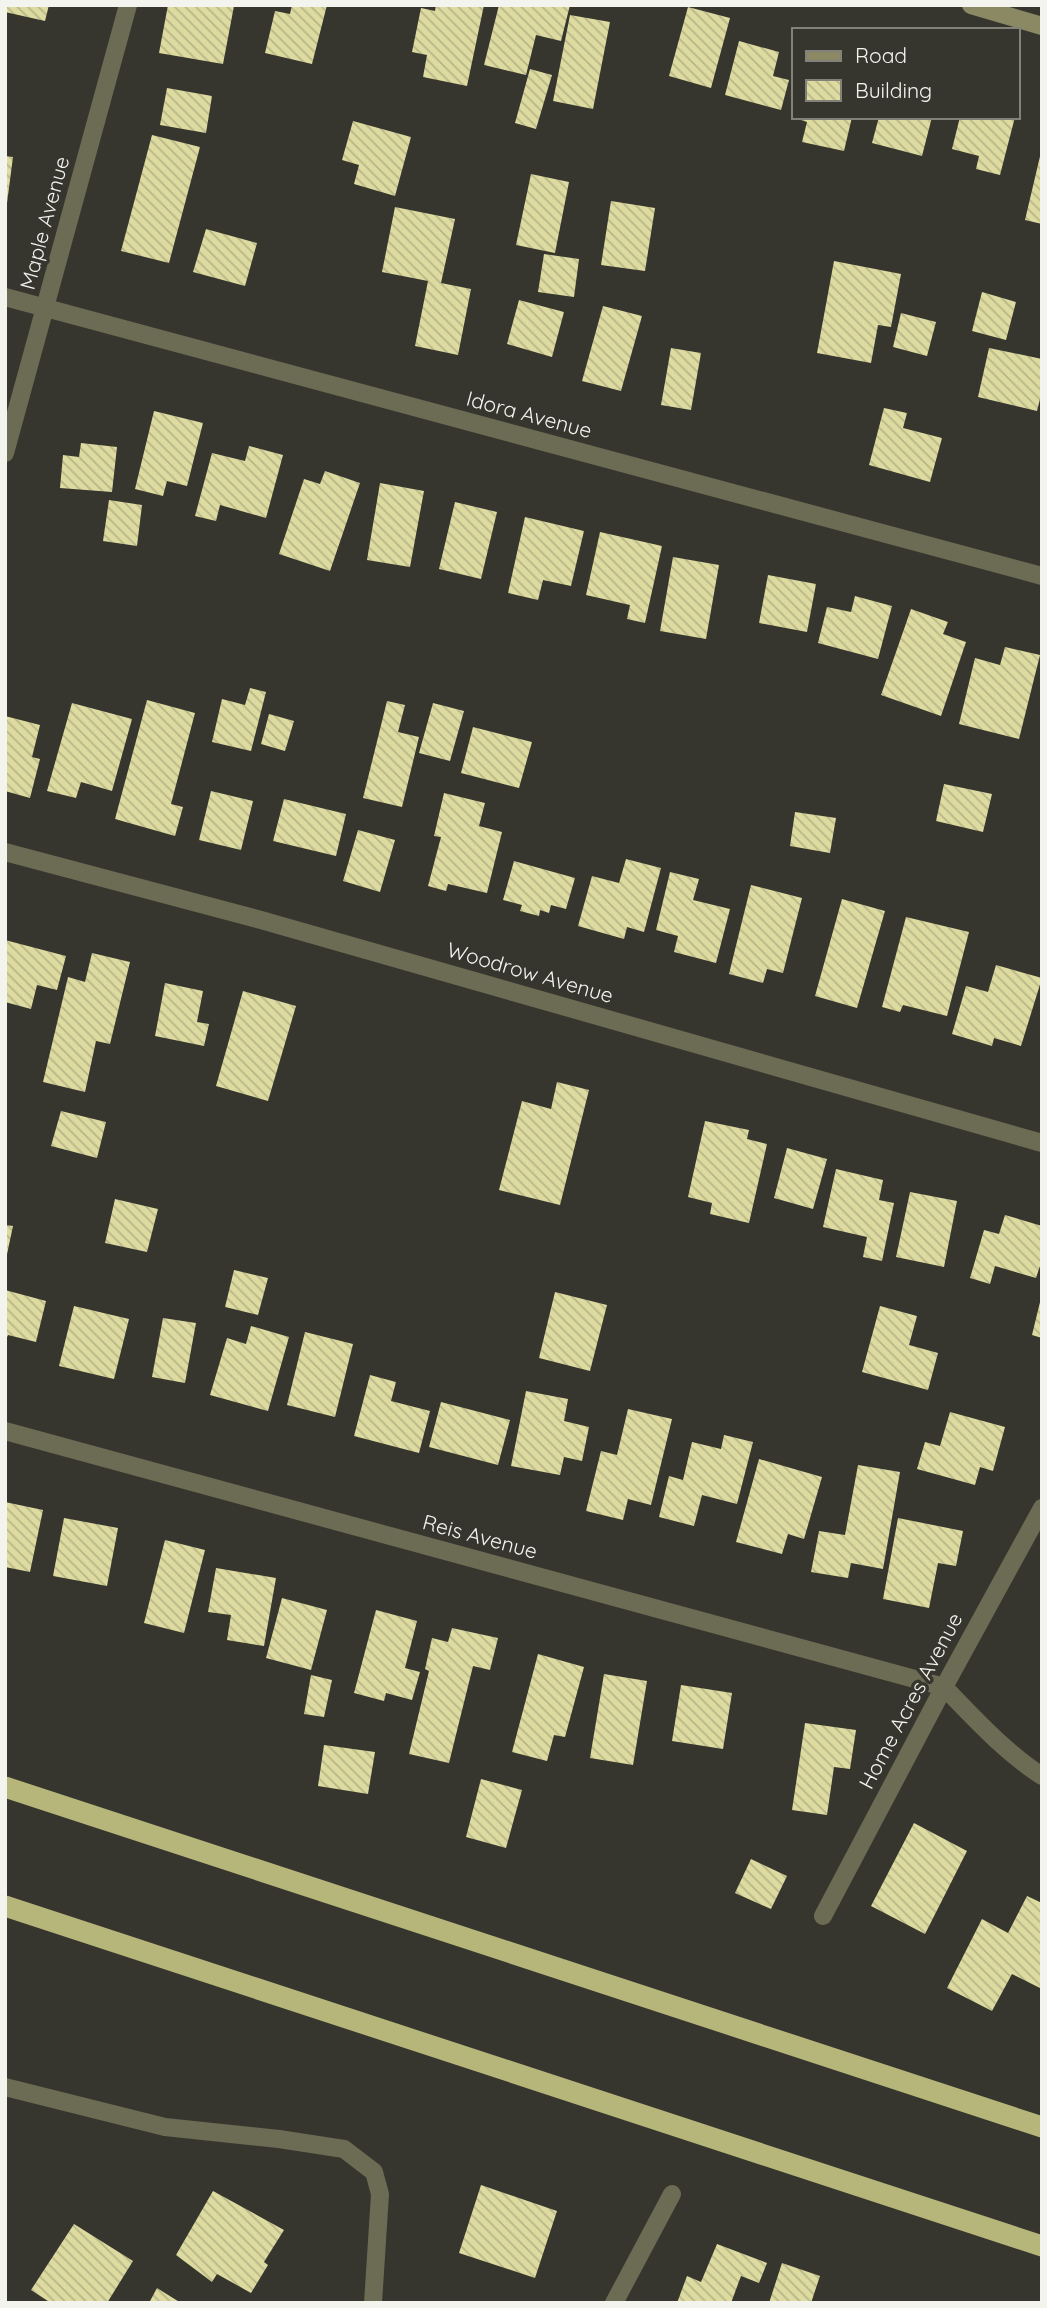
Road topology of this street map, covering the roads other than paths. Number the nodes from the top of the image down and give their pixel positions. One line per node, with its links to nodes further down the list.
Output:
1 (128, 5): 5 (street, Maple Avenue)
2 (971, 5): 3 (main road)
3 (1042, 26)
4 (5, 297): 5 (street, Idora Avenue)
5 (45, 308): 6 (street, Maple Avenue); 7 (street, Idora Avenue)
6 (5, 453)
7 (1042, 576)
8 (5, 852): 9 (street, Woodrow Avenue)
9 (1042, 1143)
10 (5, 1430): 12 (street, Reis Avenue)
11 (1042, 1508): 12 (street, Home Acres Avenue)
12 (944, 1688): 13 (street); 16 (street, Home Acres Avenue)
13 (1042, 1776)
14 (5, 1787): 18 (highway)
15 (5, 1906): 20 (highway)
16 (823, 1916)
17 (5, 2087): 21 (street)
18 (1042, 2127)
19 (672, 2194): 22 (street)
20 (1042, 2246)
21 (373, 2303)
22 (614, 2303)

